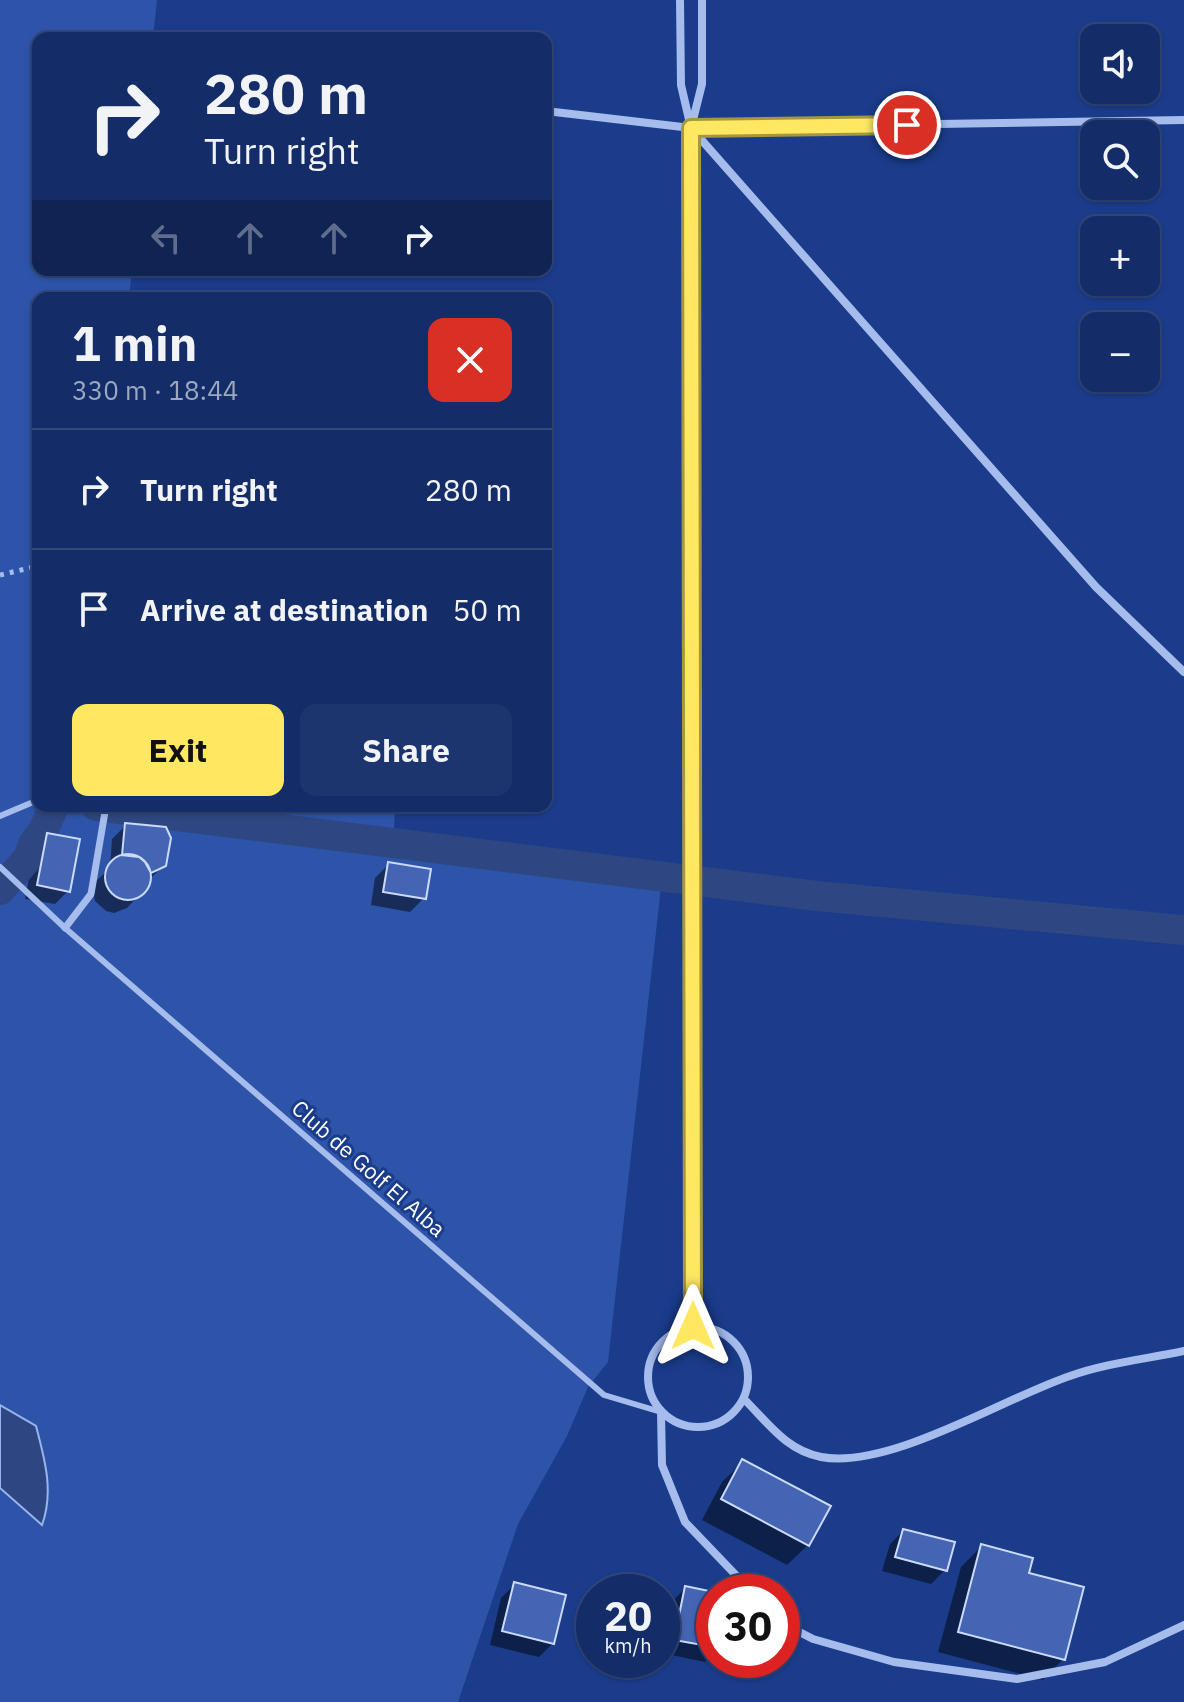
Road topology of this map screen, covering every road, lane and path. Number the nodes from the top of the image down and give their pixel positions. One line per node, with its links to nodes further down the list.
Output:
1 (680, 0): 5 (street)
2 (702, 0): 5 (street)
3 (552, 112): 5 (street)
4 (1184, 120): 5 (street)
5 (691, 128): 8 (street); 14 (street)
6 (32, 567): 7 (path)
7 (0, 575)
8 (1184, 672)
9 (32, 803): 11 (lane)
10 (105, 812): 13 (street)
11 (0, 816)
12 (0, 867): 13 (lane, Club de Golf El Alba)
13 (65, 928): 17 (lane, Club de Golf El Alba)
14 (693, 1326): 16 (street); 17 (street)
15 (1184, 1351): 16 (street)
16 (744, 1399): 17 (street)
17 (661, 1412): 18 (street)
18 (735, 1574)
19 (1184, 1625): 20 (street)
20 (800, 1632)

